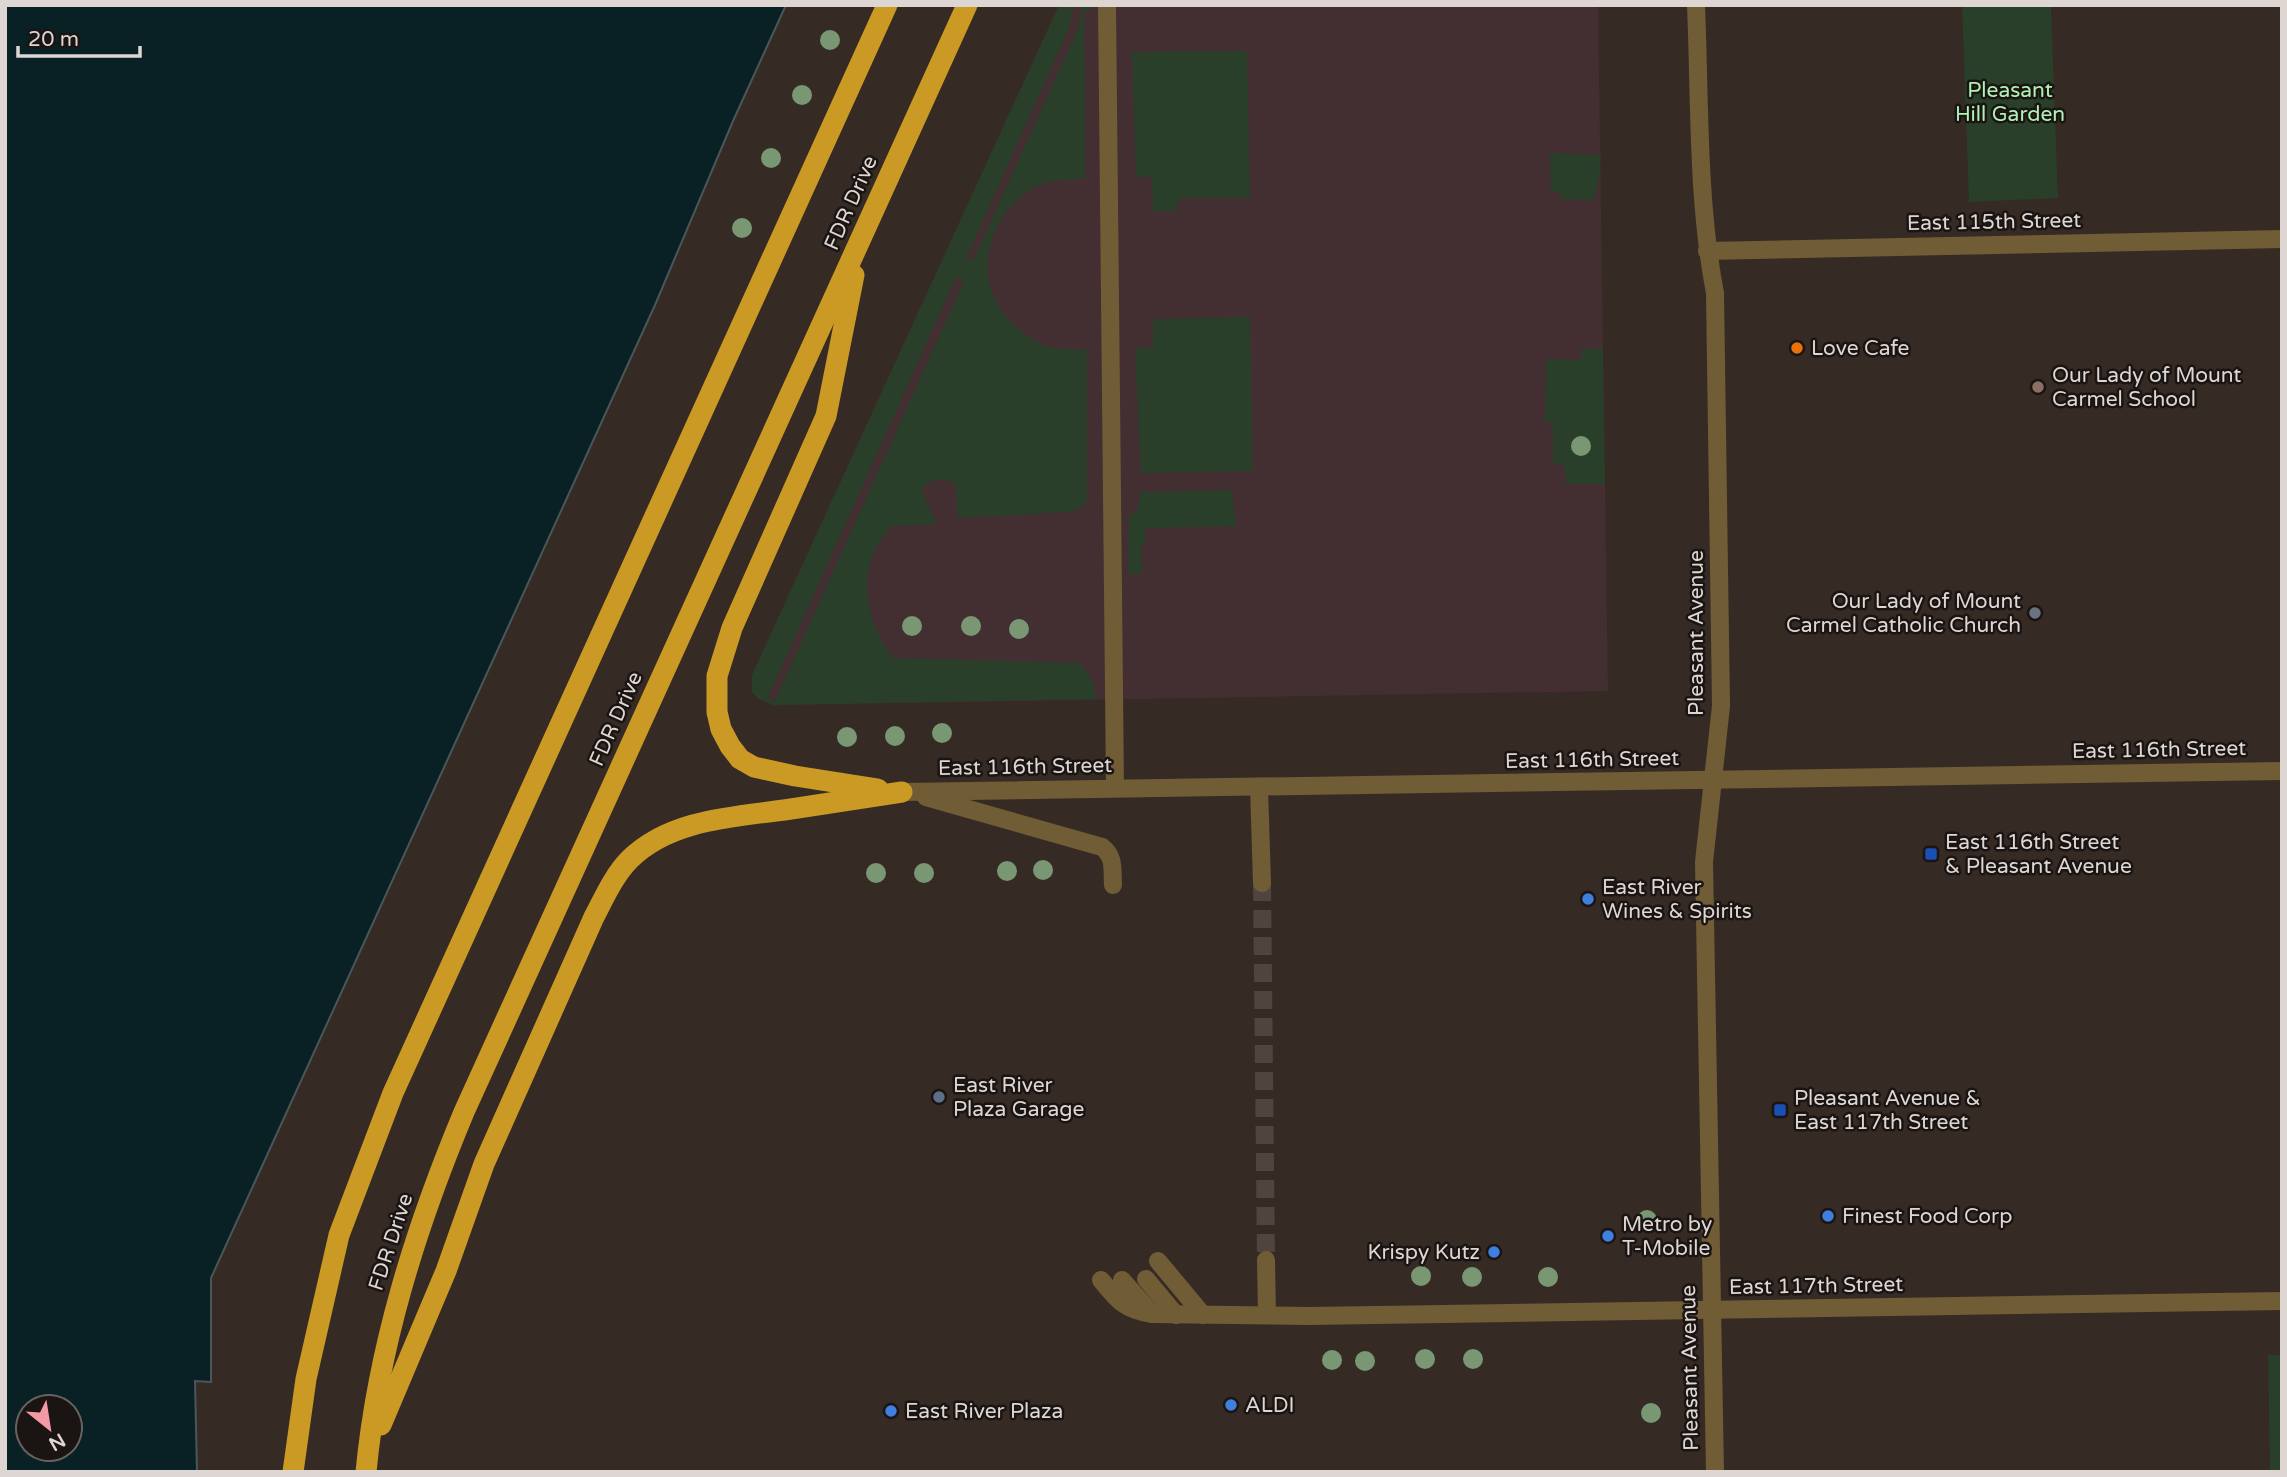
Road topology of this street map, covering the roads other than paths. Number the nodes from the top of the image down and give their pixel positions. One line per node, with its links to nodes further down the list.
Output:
1 (887, 5): 27 (highway)
2 (967, 5): 5 (highway, FDR Drive)
3 (1107, 5): 11 (street)
4 (1696, 5): 7 (street, Pleasant Avenue)
5 (861, 239): 12 (highway); 26 (highway, FDR Drive)
6 (2282, 239): 7 (street, East 115th Street)
7 (1707, 251): 9 (street, Pleasant Avenue)
8 (2282, 771): 9 (street, East 116th Street)
9 (1712, 781): 10 (street, East 116th Street); 21 (street, Pleasant Avenue)
10 (1259, 787): 11 (street, East 116th Street); 13 (street)
11 (1115, 788): 12 (street, East 116th Street)
12 (906, 792): 14 (street); 26 (highway)
13 (1262, 883)
14 (1113, 885)
15 (1266, 1260): 25 (street)
16 (1158, 1261): 24 (street)
17 (1146, 1279): 23 (street)
18 (1101, 1280): 22 (street, East 117th Street)
19 (1122, 1280): 22 (street)
20 (2282, 1301): 21 (street, East 117th Street)
21 (1712, 1310): 25 (street, East 117th Street); 28 (street, Pleasant Avenue)
22 (1152, 1314): 23 (street, East 117th Street)
23 (1176, 1315): 24 (street, East 117th Street)
24 (1203, 1315): 25 (street, East 117th Street)
25 (1267, 1315)
26 (366, 1466)
27 (293, 1472)
28 (1715, 1472)

